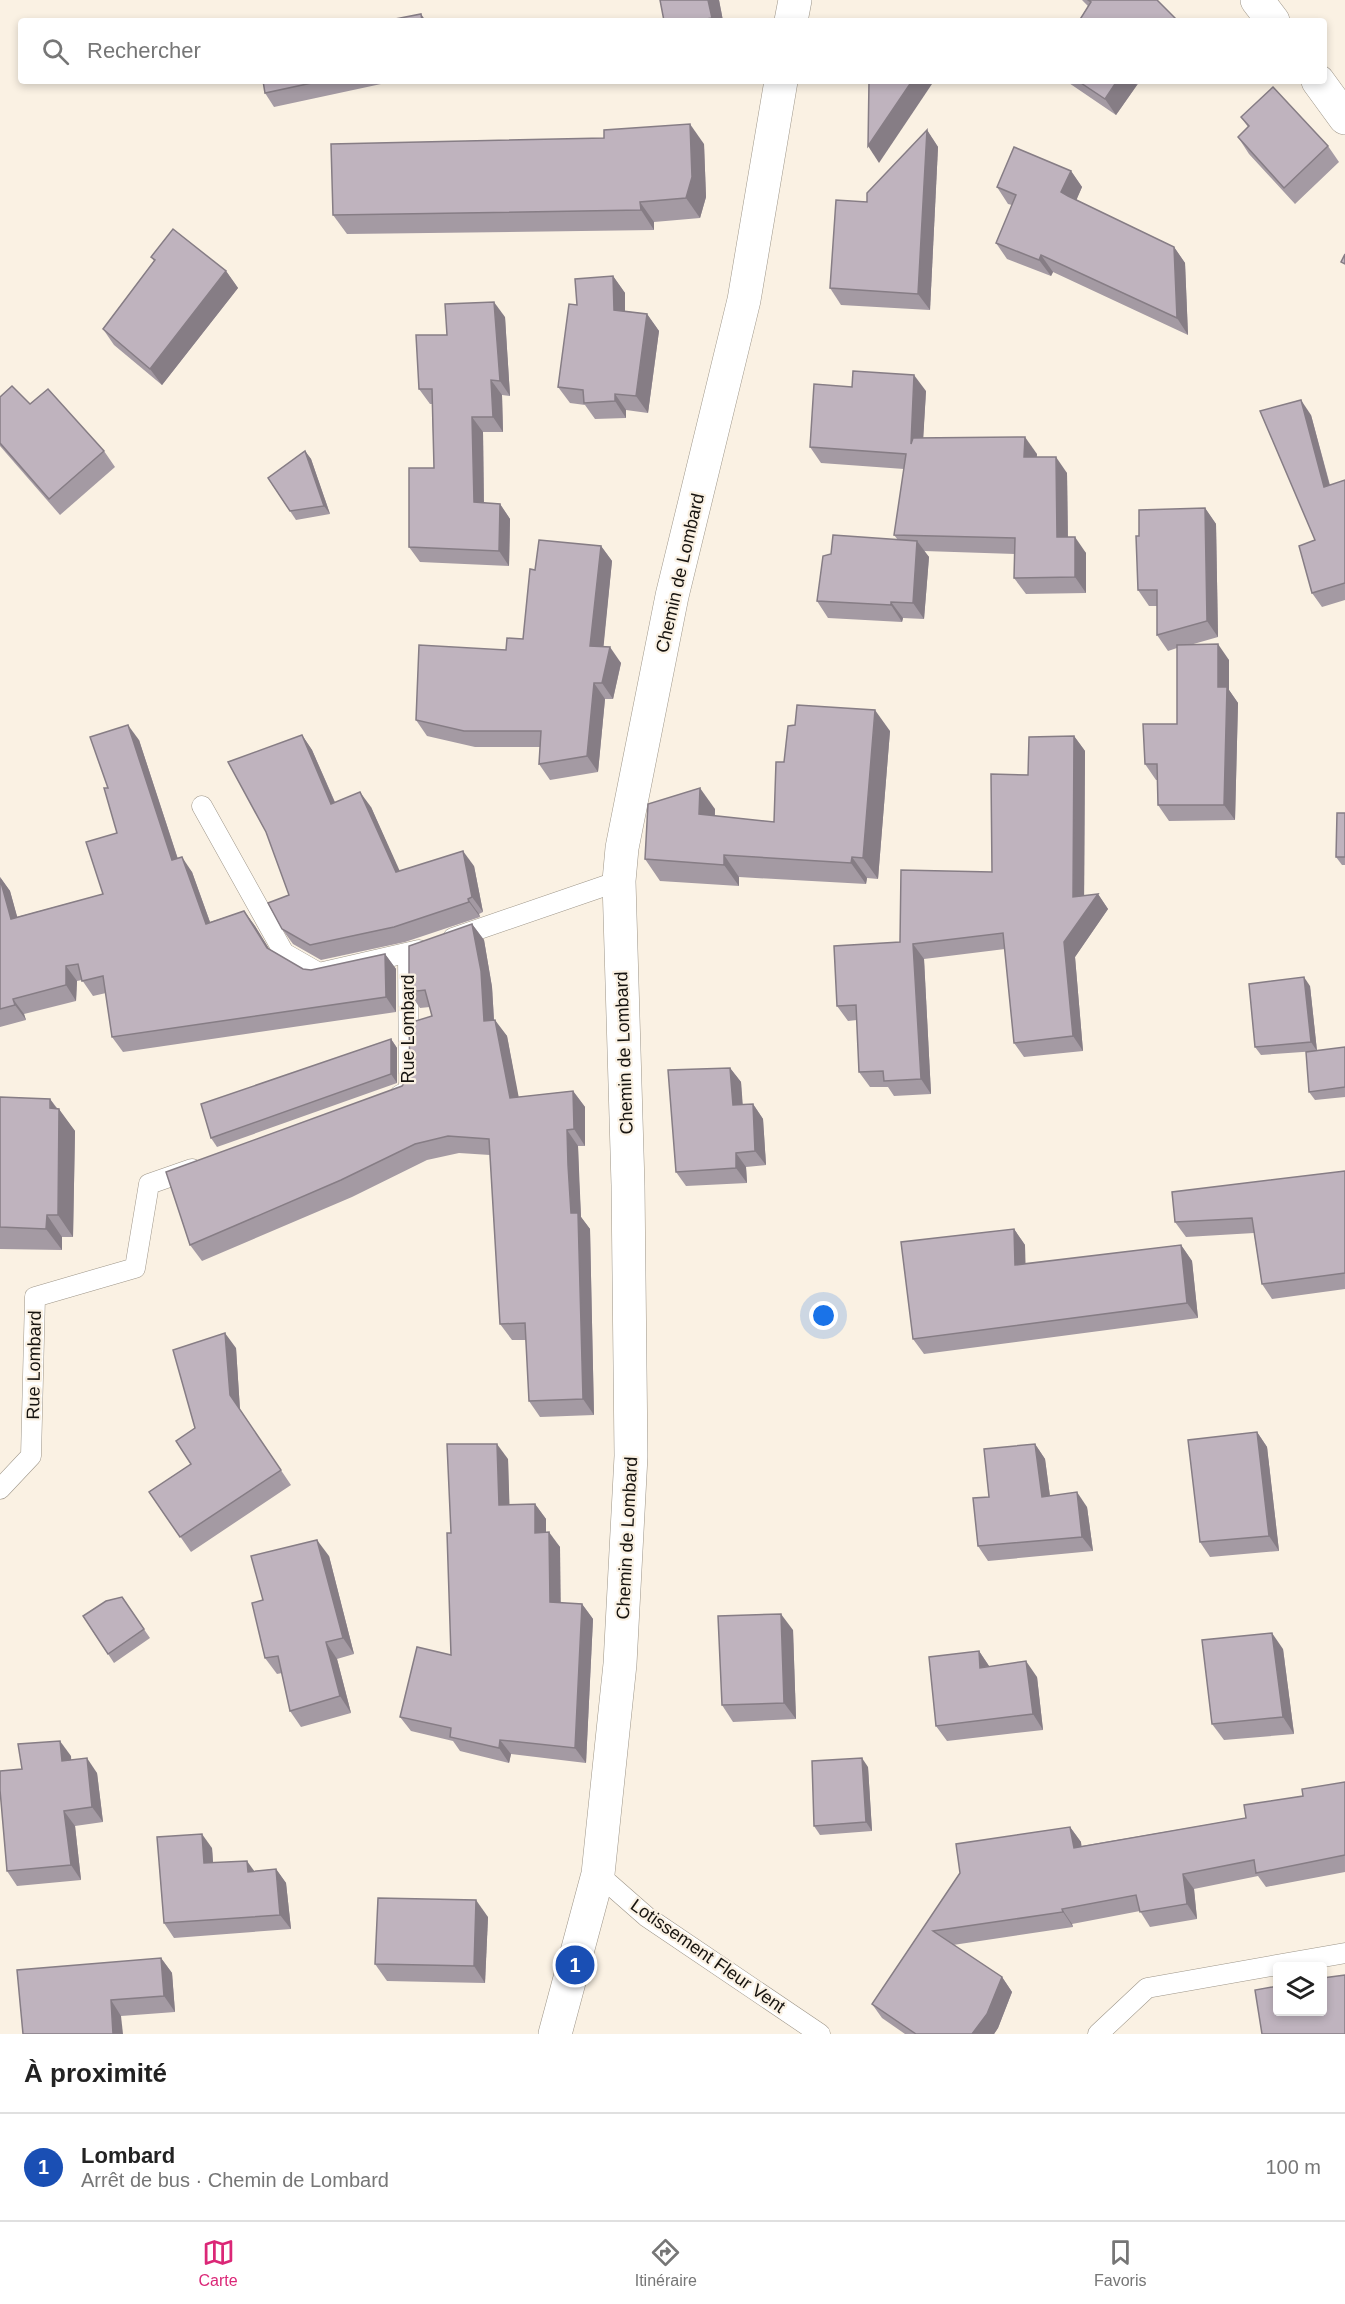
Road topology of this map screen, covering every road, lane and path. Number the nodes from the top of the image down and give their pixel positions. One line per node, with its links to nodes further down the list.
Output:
1 (795, 0): 3 (street)
2 (1257, 0): 4 (street)
3 (792, 18)
4 (1271, 18)
5 (780, 84): 9 (street, Chemin de Lombard)
6 (1320, 84): 7 (street)
7 (1345, 118)
8 (202, 806): 10 (lane)
9 (619, 881): 10 (lane, Rue Lombard); 14 (street, Chemin de Lombard)
10 (408, 954): 11 (lane, Rue Lombard)
11 (387, 1100)
12 (206, 1164): 13 (lane, Rue Lombard)
13 (0, 1489)
14 (598, 1874): 16 (street, Chemin de Lombard); 17 (lane, Lotissement Fleur Vent)
15 (1345, 1953): 18 (lane)
16 (555, 2034)
17 (820, 2034)
18 (1098, 2034)

